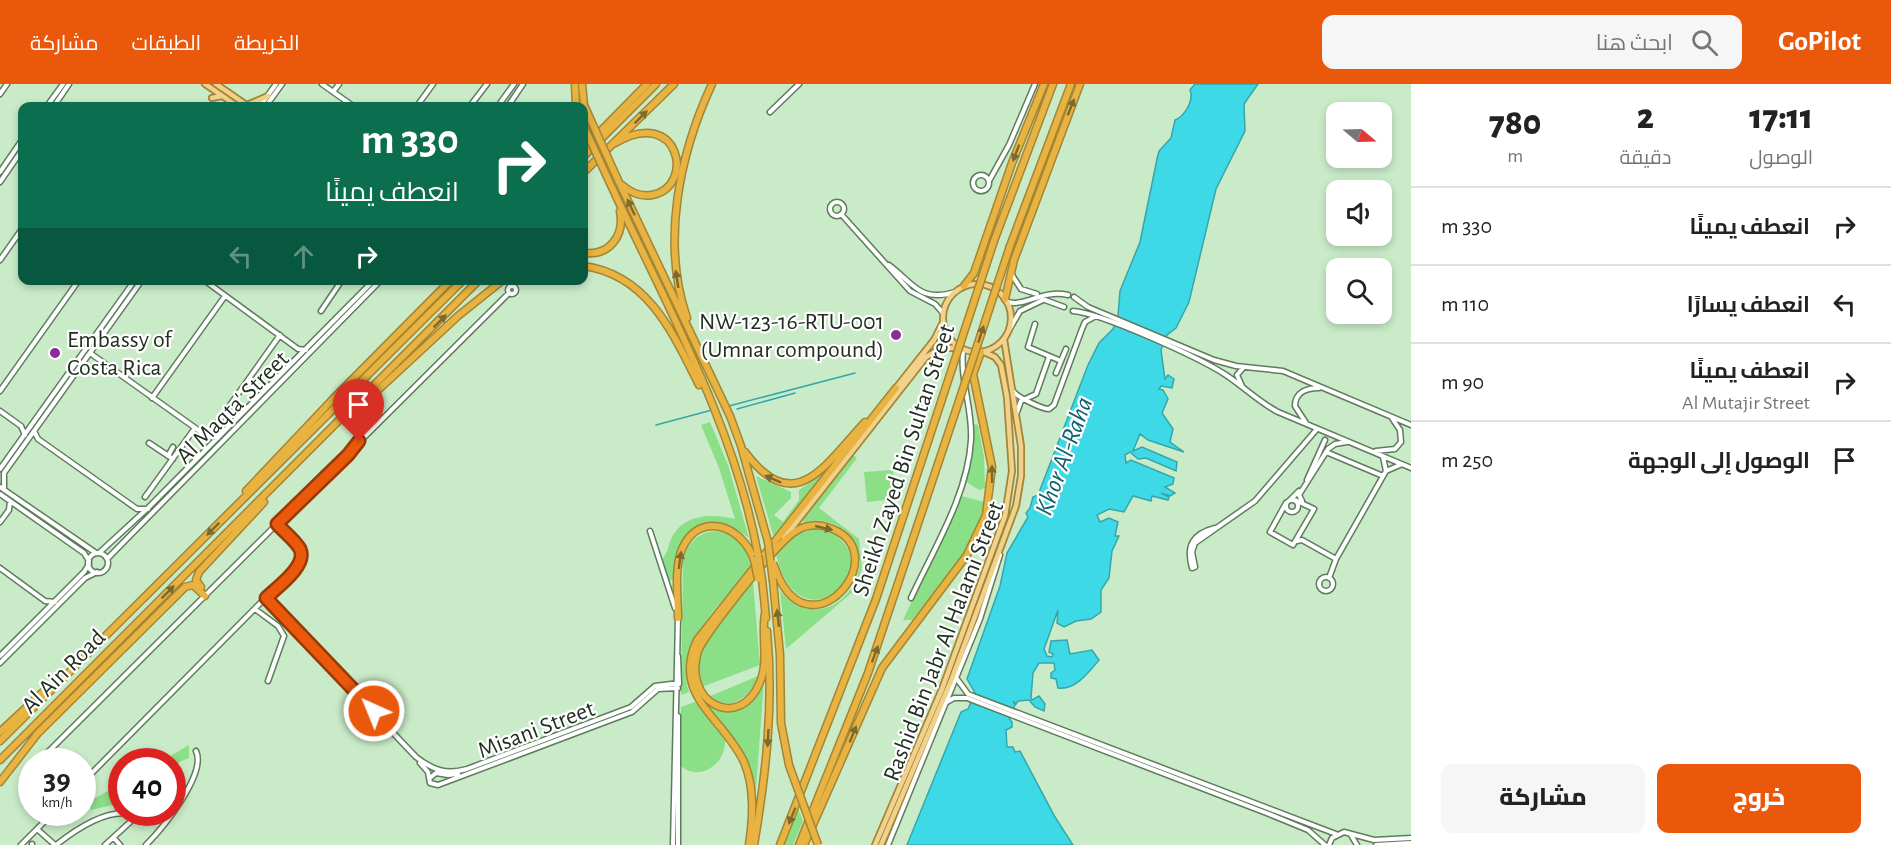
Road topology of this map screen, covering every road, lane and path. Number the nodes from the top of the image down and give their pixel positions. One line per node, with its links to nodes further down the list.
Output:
1 (7, 84): 28 (street)
2 (63, 84): 33 (street)
3 (69, 84): 32 (street)
4 (205, 84): 30 (main road)
5 (216, 84): 35 (main road)
6 (268, 84): 29 (street)
7 (276, 84): 29 (street)
8 (282, 84): 38 (street)
9 (322, 84): 27 (street)
10 (339, 84): 27 (street)
11 (433, 84): 40 (street)
12 (487, 84): 41 (street)
13 (514, 84): 42 (street)
14 (523, 84): 43 (street)
15 (575, 84): 44 (highway)
16 (582, 84): 45 (highway, bridge)
17 (647, 84): 50 (highway)
18 (656, 84): 52 (highway)
19 (674, 84): 49 (highway, one-way to 19)
20 (712, 84): 112 (highway, one-way to 20)
21 (799, 84): 46 (street)
22 (1035, 84): 55 (street)
23 (1044, 84): 82 (highway, one-way to 82)
24 (1053, 84): 248 (highway, Sheikh Zayed Bin Sultan Street, one-way to 248, bridge)
25 (1071, 84): 249 (highway, Sheikh Zayed Bin Sultan Street, one-way to 25, bridge)
26 (1080, 84): 68 (highway, one-way to 26)
27 (333, 92): 39 (street)
28 (0, 94)
29 (269, 94): 36 (main road); 37 (street)
30 (222, 96): 31 (main road); 34 (main road)
31 (212, 98)
32 (57, 101)
33 (50, 102)
34 (230, 102)
35 (241, 102)
36 (254, 102)
37 (263, 102)
38 (269, 102)
39 (347, 102)
40 (420, 102)
41 (473, 102)
42 (501, 102)
43 (511, 102)
44 (576, 102)
45 (584, 102)
46 (770, 112)
47 (588, 114): 60 (highway, bridge)
48 (588, 136): 63 (highway, bridge)
49 (615, 143): 54 (highway); 60 (highway)
50 (588, 144)
51 (18, 146): 58 (street)
52 (588, 152)
53 (18, 156): 62 (street)
54 (592, 163): 56 (highway); 57 (highway)
55 (998, 166): 59 (street); 61 (street)
56 (588, 168)
57 (588, 170)
58 (0, 172)
59 (985, 176): 61 (street); 61 (street)
60 (618, 180): 112 (highway, one-way to 60)
61 (989, 181)
62 (0, 182)
63 (616, 196): 66 (highway); 117 (highway)
64 (841, 214): 69 (street)
65 (18, 234): 67 (street)
66 (588, 253)
67 (0, 260)
68 (1014, 260): 85 (street); 87 (highway)
69 (886, 262): 83 (street); 91 (street)
70 (588, 267): 117 (highway)
71 (75, 285): 116 (street)
72 (131, 285): 96 (street)
73 (138, 285): 98 (street)
74 (211, 285): 86 (street)
75 (338, 285): 89 (street)
76 (369, 285): 104 (street, Al Maqta' Street)
77 (376, 285): 123 (street, Al Maqta' Street)
78 (444, 285): 173 (highway)
79 (459, 285): 173 (highway)
80 (474, 285): 156 (highway, one-way to 80)
81 (497, 285): 156 (highway)
82 (964, 286): 83 (main road); 87 (main road)
83 (955, 292): 91 (main road)
84 (509, 293): 177 (street)
85 (1041, 294): 87 (street); 100 (street)
86 (225, 296): 97 (street); 119 (street)
87 (1006, 300): 95 (main road)
88 (1064, 307): 95 (street)
89 (321, 310)
90 (1073, 311): 92 (street)
91 (943, 313): 93 (main road)
92 (1096, 316): 100 (street); 121 (street)
93 (943, 322): 102 (main road); 113 (main road)
94 (1035, 324): 108 (street)
95 (1009, 330): 99 (main road)
96 (96, 335): 98 (street); 130 (street)
97 (280, 335): 101 (street); 132 (street)
98 (100, 339): 106 (street)
99 (1004, 339): 105 (main road); 118 (main road, Rashid Bin Jabr Al Halami Street)
100 (1173, 346): 110 (street); 115 (street)
101 (298, 349): 104 (street); 107 (street)
102 (961, 349): 105 (main road); 185 (main road); 198 (street)
103 (1066, 349): 109 (street)
104 (306, 350): 107 (street, Al Maqta' Street)
105 (982, 352): 125 (main road, Rashid Bin Jabr Al Halami Street); 250 (highway, one-way to 105)
106 (90, 353): 119 (street); 134 (street)
107 (301, 356): 120 (street, Al Maqta' Street)
108 (1049, 357): 109 (street); 121 (street)
109 (1061, 361): 111 (street)
110 (1246, 367): 114 (street); 115 (street)
111 (1056, 373)
112 (710, 374): 144 (highway)
113 (896, 388): 144 (highway, one-way to 144); 212 (highway)
114 (1323, 388): 126 (street); 127 (street)
115 (1245, 389): 127 (street)
116 (0, 391)
117 (706, 391): 187 (highway)
118 (1013, 391): 121 (street); 124 (main road, Rashid Bin Jabr Al Halami Street)
119 (152, 398): 131 (street)
120 (258, 399): 123 (street); 138 (street, Al Maqta' Street)
121 (1025, 399): 124 (street)
122 (0, 411): 129 (street)
123 (254, 412): 164 (street, Al Maqta' Street)
124 (1017, 412): 145 (main road, Rashid Bin Jabr Al Halami Street)
125 (1009, 417): 145 (main road); 252 (main road, Rashid Bin Jabr Al Halami Street)
126 (1391, 417): 128 (street); 149 (street)
127 (1309, 425): 133 (street)
128 (1411, 425)
129 (21, 426): 130 (street); 136 (street)
130 (30, 427): 136 (street)
131 (195, 428): 137 (street); 154 (street)
132 (213, 429)
133 (1317, 429): 135 (street); 178 (street)
134 (34, 431): 136 (street); 139 (street)
135 (1322, 431): 140 (street); 141 (street)
136 (27, 436): 139 (street); 159 (street)
137 (208, 437): 138 (street); 143 (street)
138 (219, 438): 143 (street, Al Maqta' Street)
139 (38, 439): 172 (street)
140 (1324, 440): 146 (street); 148 (street)
141 (1350, 442): 146 (street); 149 (street)
142 (149, 443): 152 (street)
143 (211, 446): 150 (street, Al Maqta' Street)
144 (741, 446): 183 (highway)
145 (1021, 446): 184 (main road, Rashid Bin Jabr Al Halami Street)
146 (1331, 446): 151 (street)
147 (173, 447): 152 (street)
148 (1321, 449): 151 (street); 155 (street)
149 (1372, 451): 153 (street)
150 (205, 452): 164 (street); 171 (street, Al Maqta' Street)
151 (1326, 453): 157 (street); 163 (street)
152 (168, 456): 154 (street)
153 (1383, 456): 158 (street); 162 (street)
154 (172, 459): 166 (street)
155 (1315, 459): 157 (street); 168 (street)
156 (301, 461): 160 (highway)
157 (1322, 462): 169 (street)
158 (1403, 464): 161 (street); 162 (street)
159 (3, 468): 165 (street)
160 (294, 468): 196 (highway); 205 (highway, one-way to 160)
161 (1411, 468)
162 (1386, 471): 163 (street)
163 (1383, 476): 189 (street)
164 (182, 483): 188 (street, Al Maqta' Street)
165 (1, 490): 167 (street); 186 (street)
166 (145, 497)
167 (10, 501): 170 (street); 174 (street)
168 (1290, 501): 169 (street); 182 (street)
169 (1302, 502): 180 (street)
170 (18, 506): 174 (street); 190 (street)
171 (148, 508): 172 (street); 175 (street, Al Maqta' Street)
172 (137, 509): 175 (street)
173 (233, 509): 204 (highway, one-way to 204)
174 (9, 510): 176 (street)
175 (139, 518): 186 (street, Al Maqta' Street)
176 (0, 522)
177 (277, 524): 196 (street); 197 (street)
178 (1215, 528): 178 (street)
179 (650, 531): 195 (street)
180 (1300, 535): 181 (street); 182 (street)
181 (1302, 540): 182 (street); 189 (street)
182 (1297, 541)
183 (768, 542): 185 (highway, one-way to 183, bridge); 251 (highway, one-way to 183, bridge)
184 (1004, 543): 209 (street); 253 (main road, Rashid Bin Jabr Al Halami Street)
185 (775, 550): 212 (highway)
186 (97, 553): 188 (street); 190 (street, Al Maqta' Street)
187 (756, 557): 194 (highway, one-way to 187); 207 (highway, bridge)
188 (107, 559): 192 (street, Al Maqta' Street)
189 (1336, 559): 193 (street)
190 (89, 562): 192 (street); 200 (street)
191 (0, 568): 199 (street)
192 (97, 572): 208 (street)
193 (1329, 578)
194 (679, 579): 195 (street); 203 (highway)
195 (666, 584): 203 (street)
196 (206, 595): 218 (highway); 221 (street)
197 (266, 598): 201 (street); 223 (street, Misani Street)
198 (911, 598)
199 (45, 601): 200 (street); 202 (street)
200 (55, 602): 202 (street)
201 (255, 609): 210 (street); 225 (street)
202 (46, 610): 206 (street)
203 (678, 618): 211 (street)
204 (116, 626): 217 (highway); 219 (highway, Al Ain Road)
205 (127, 633): 218 (highway); 224 (highway, Al Ain Road)
206 (0, 656)
207 (767, 658): 214 (highway); 247 (highway, one-way to 247)
208 (0, 663)
209 (957, 680): 213 (street); 215 (street)
210 (268, 681)
211 (678, 685): 220 (street, Misani Street); 245 (street)
212 (695, 689): 214 (highway)
213 (967, 696): 215 (street); 216 (street)
214 (702, 700): 246 (highway)
215 (947, 702): 254 (street)
216 (1059, 731): 235 (street); 255 (street)
217 (0, 732)
218 (36, 735): 227 (highway)
219 (0, 741)
220 (533, 747): 226 (street, Misani Street); 228 (street, Misani Street)
221 (54, 748)
222 (196, 752): 229 (street)
223 (416, 757): 226 (street, Misani Street); 228 (street, Misani Street)
224 (0, 760)
225 (96, 769)
226 (467, 770): 228 (street)
227 (0, 782)
228 (429, 782)
229 (186, 790)
230 (108, 818): 241 (street)
231 (40, 826): 234 (street)
232 (127, 826): 237 (street)
233 (162, 826): 244 (street)
234 (37, 829): 240 (street); 241 (street)
235 (1336, 834): 236 (street); 255 (street)
236 (1351, 834): 238 (street); 256 (street)
237 (114, 838): 242 (street); 243 (street)
238 (1411, 838)
239 (1411, 843): 257 (street)
240 (21, 845)
241 (55, 845)
242 (105, 845)
243 (120, 845)
244 (146, 845)
245 (676, 845)
246 (749, 845)
247 (754, 845)
248 (780, 845)
249 (799, 845)
250 (804, 845)
251 (818, 845)
252 (875, 845)
253 (882, 845)
254 (888, 845)
255 (1327, 845)
256 (1357, 845)
257 (1376, 845)

